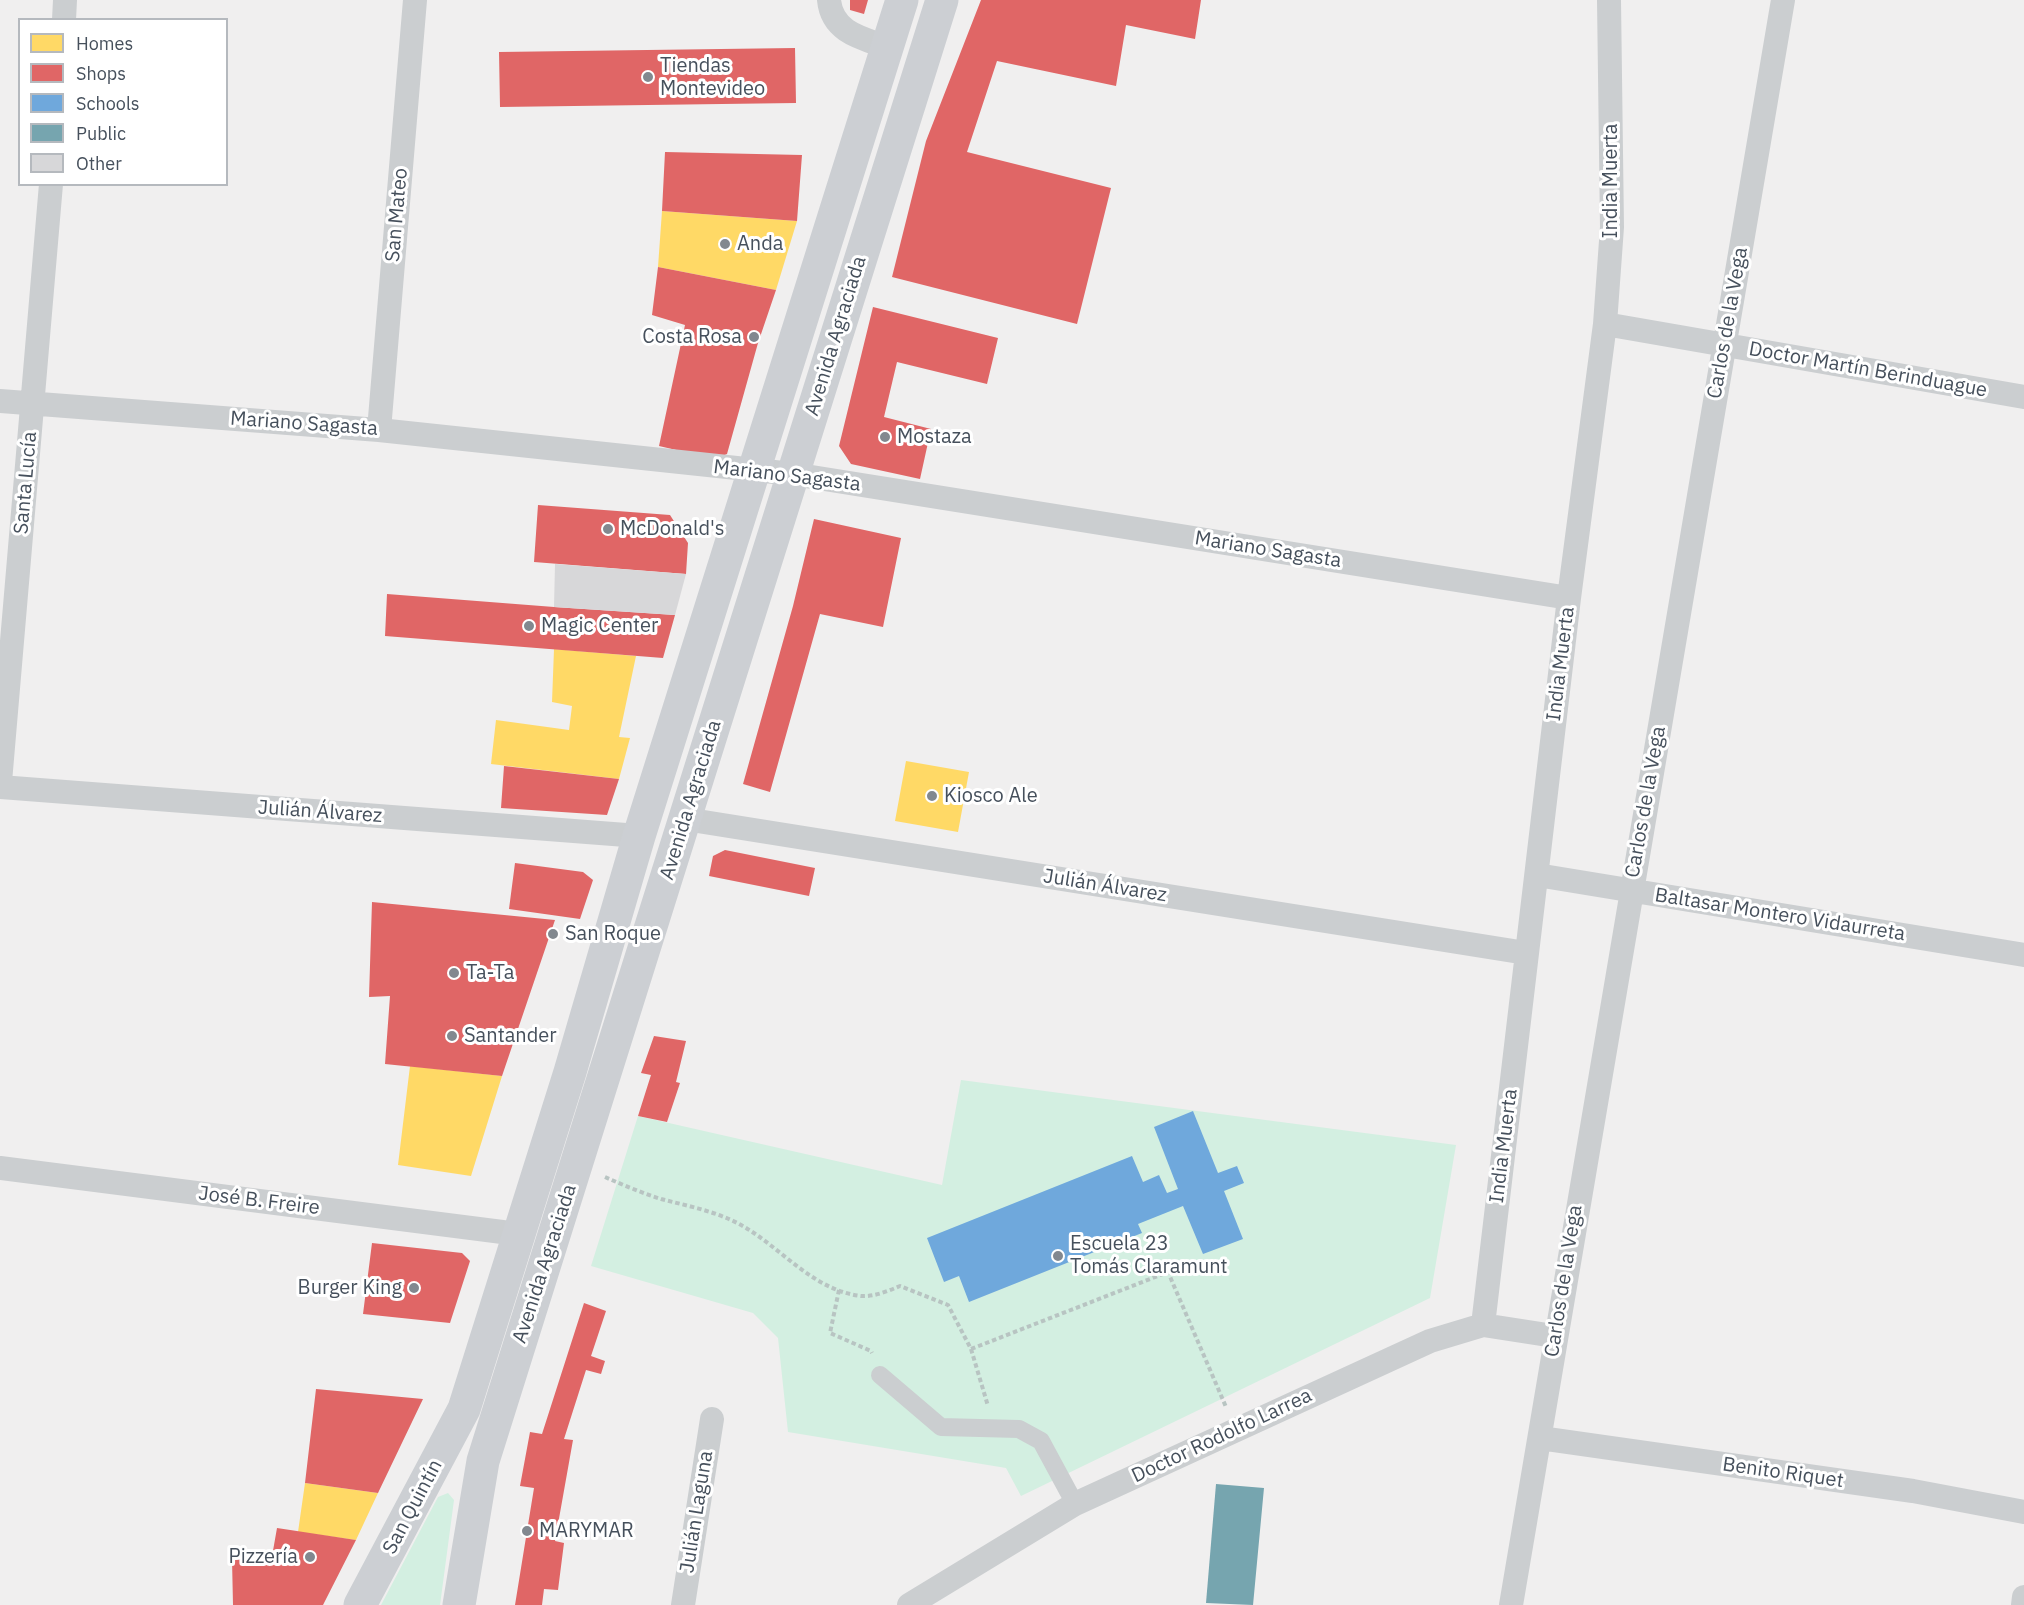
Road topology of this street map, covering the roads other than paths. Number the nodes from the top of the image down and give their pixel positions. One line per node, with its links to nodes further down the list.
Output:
1 (65, 0): 8 (street)
2 (416, 0): 16 (street, San Mateo)
3 (829, 0): 9 (street)
4 (902, 0): 9 (main road, Avenida Agraciada)
5 (942, 0): 18 (main road, Avenida Agraciada)
6 (1609, 0): 11 (street, India Muerta)
7 (1783, 0): 12 (street, Carlos de la Vega)
8 (64, 18)
9 (887, 47): 17 (main road, Avenida Agraciada)
10 (51, 186): 15 (street, Santa Lucía)
11 (1605, 324): 12 (street, Doctor Martín Berinduague); 19 (street, India Muerta)
12 (1724, 345): 13 (street, Doctor Martín Berinduague); 25 (street, Carlos de la Vega)
13 (2024, 397)
14 (0, 401): 15 (street, Mariano Sagasta)
15 (33, 404): 16 (street, Mariano Sagasta); 20 (street, Santa Lucía)
16 (379, 430): 17 (street, Mariano Sagasta)
17 (755, 471): 18 (street, Mariano Sagasta); 23 (main road, Avenida Agraciada)
18 (794, 474): 19 (street, Mariano Sagasta); 22 (main road, Avenida Agraciada)
19 (1569, 598): 24 (street, India Muerta)
20 (0, 782)
21 (0, 787): 23 (street, Julián Álvarez)
22 (685, 819): 26 (street, Julián Álvarez); 40 (main road, Avenida Agraciada)
23 (639, 836): 29 (main road, Avenida Agraciada)
24 (1537, 876): 25 (street, Baltasar Montero Vidaurreta); 26 (street, India Muerta)
25 (1630, 890): 27 (street, Baltasar Montero Vidaurreta); 31 (street, Carlos de la Vega)
26 (1526, 953): 30 (street, India Muerta)
27 (2024, 955)
28 (0, 1168): 29 (street, José B. Freire)
29 (518, 1234): 33 (main road, Avenida Agraciada)
30 (1483, 1326): 31 (street, Doctor Rodolfo Larrea); 36 (street, Doctor Rodolfo Larrea)
31 (1554, 1336): 35 (street, Carlos de la Vega)
32 (880, 1375): 36 (street)
33 (465, 1409): 39 (main road, San Quintín)
34 (711, 1419): 41 (street, Julián Laguna)
35 (1540, 1438): 37 (street, Benito Riquet); 43 (street, Carlos de la Vega)
36 (1075, 1504): 42 (street, Doctor Rodolfo Larrea)
37 (2024, 1512)
38 (2024, 1597): 44 (street)
39 (360, 1605)
40 (459, 1605)
41 (683, 1605)
42 (909, 1605)
43 (1511, 1605)
44 (2023, 1605)

